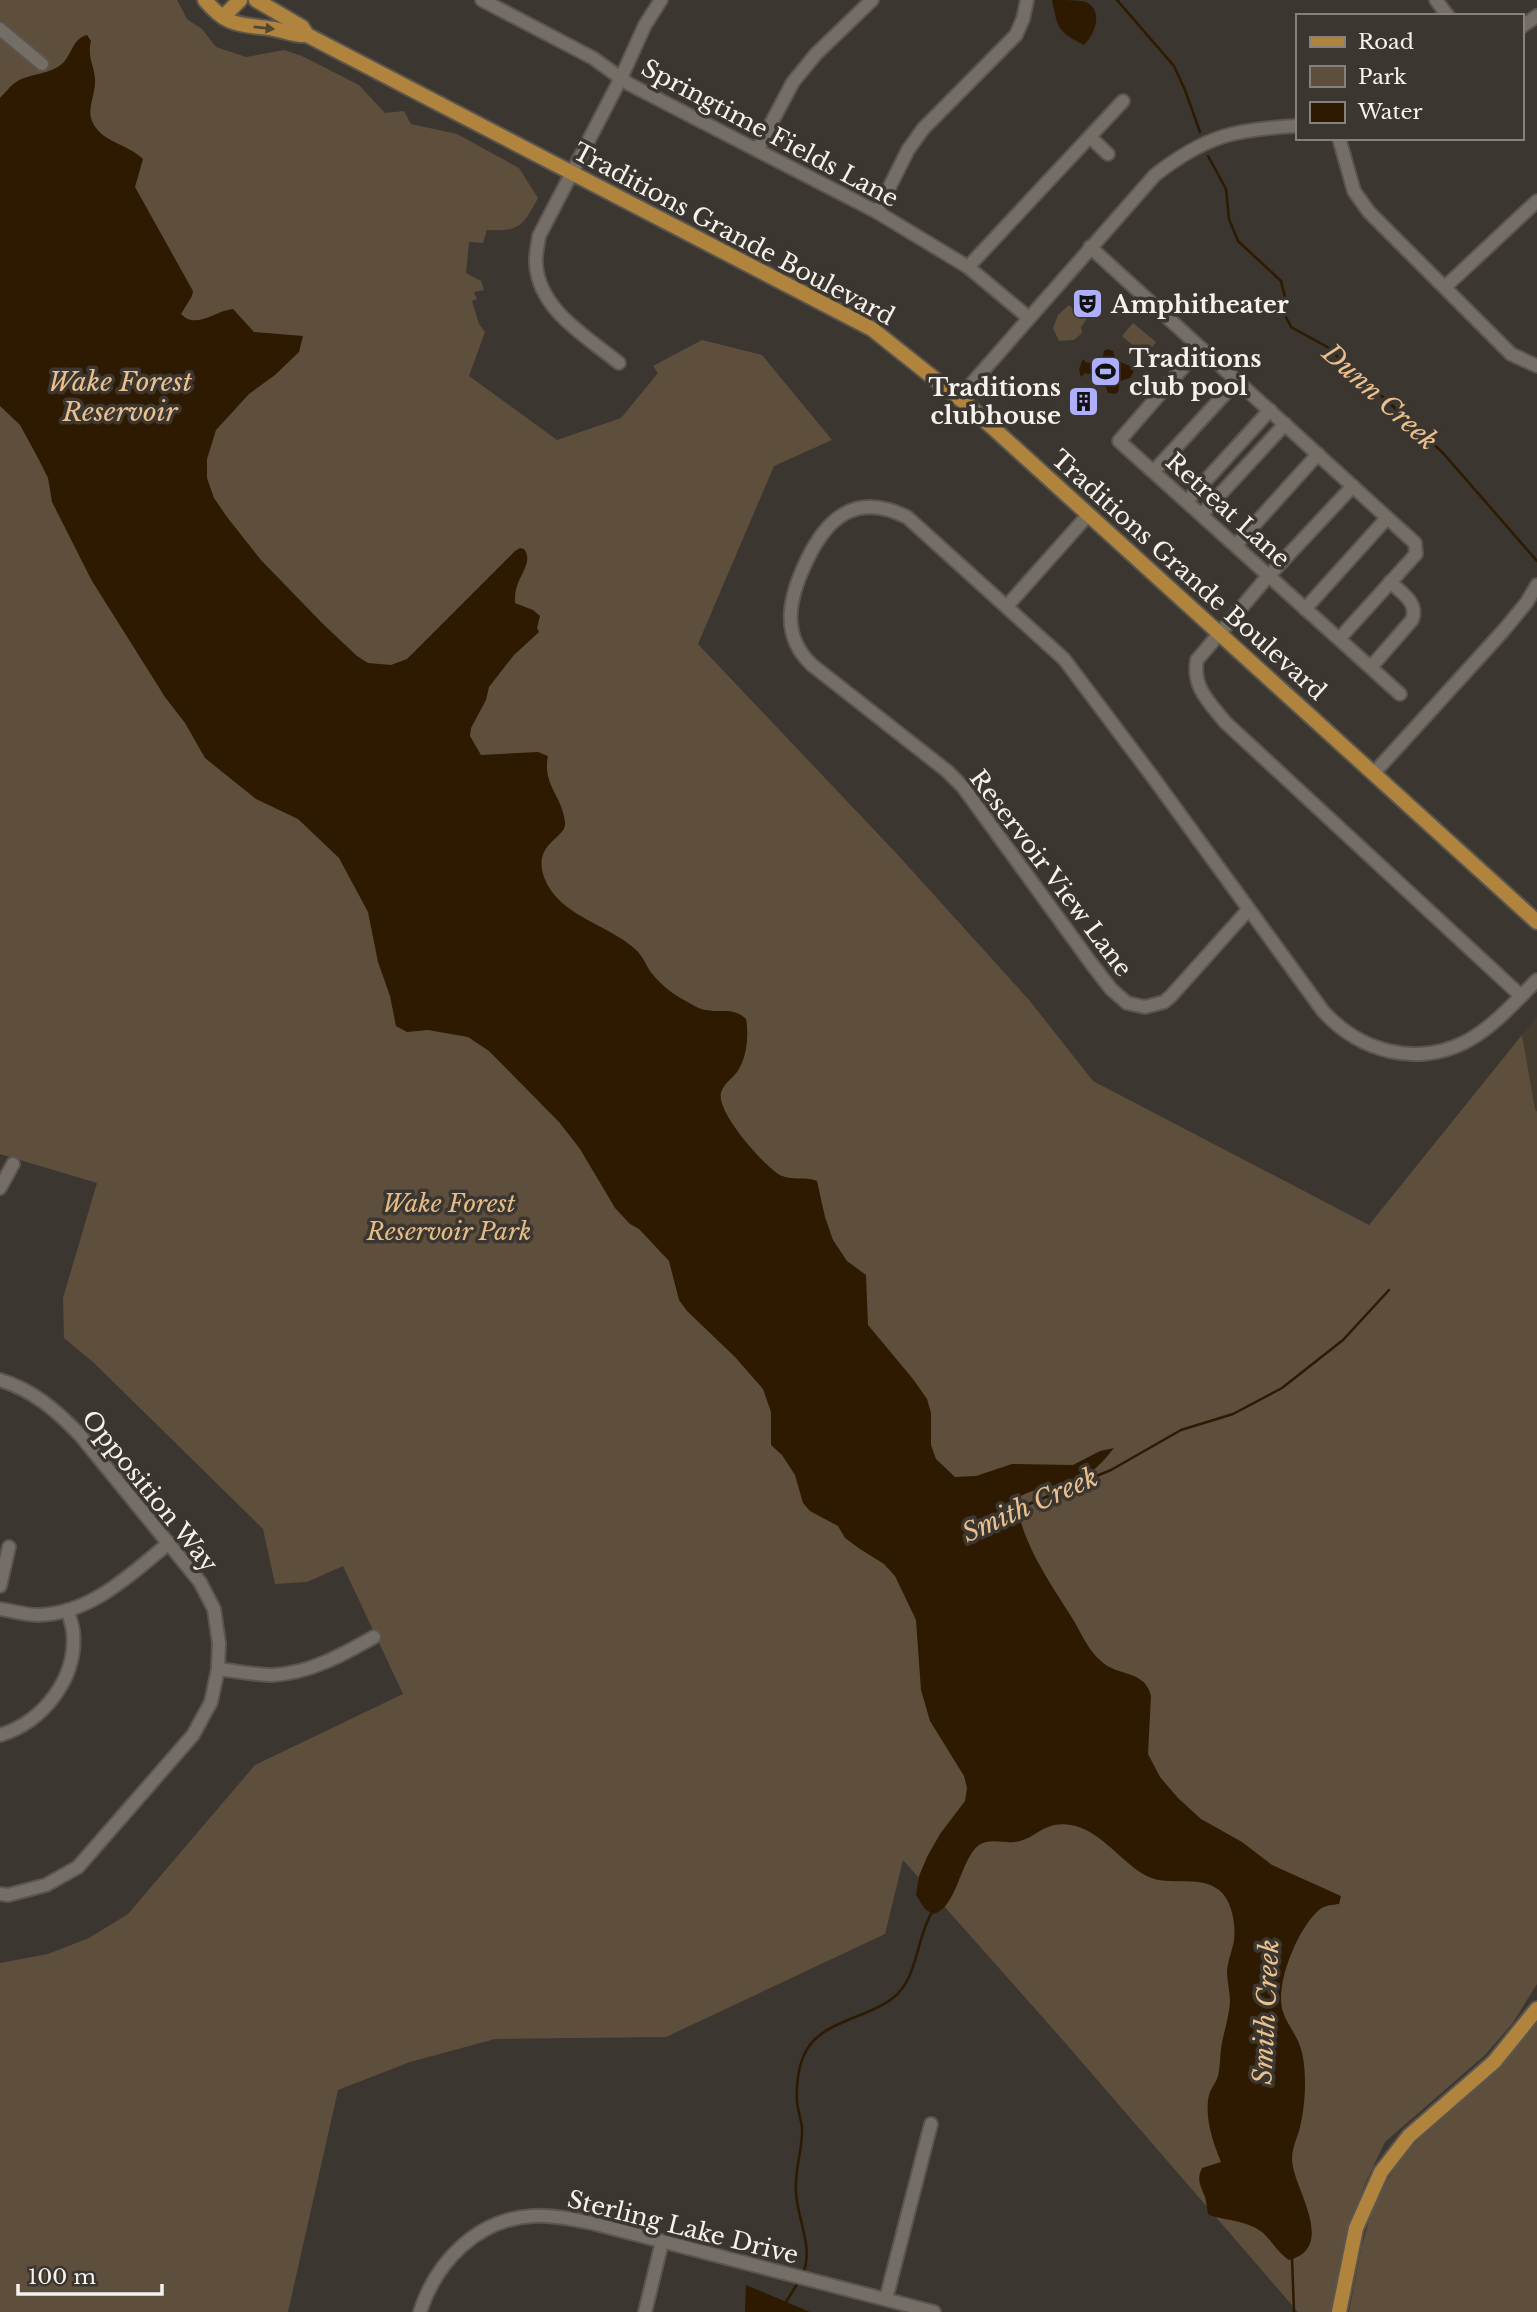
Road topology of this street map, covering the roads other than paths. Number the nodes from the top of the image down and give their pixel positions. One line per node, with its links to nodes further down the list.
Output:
1 (205, 0): 8 (main road, Traditions Grande Boulevard)
2 (240, 0): 8 (main road)
3 (256, 0): 9 (main road, Traditions Grande Boulevard)
4 (481, 0): 12 (street, Springtime Fields Lane)
5 (661, 0): 12 (street)
6 (872, 0): 17 (street)
7 (1027, 0): 21 (street)
8 (223, 17): 9 (main road, Traditions Grande Boulevard, one-way to 9)
9 (307, 35): 19 (main road, Traditions Grande Boulevard)
10 (2, 36): 11 (street)
11 (41, 64)
12 (621, 78): 17 (street, Springtime Fields Lane); 19 (street)
13 (1123, 101): 15 (street)
14 (1296, 126): 22 (street)
15 (1090, 137): 18 (street); 23 (street)
16 (1340, 140): 24 (street)
17 (757, 150): 21 (street, Springtime Fields Lane)
18 (1108, 154)
19 (572, 172): 27 (street); 30 (main road, Traditions Grande Boulevard)
20 (1537, 201): 24 (street)
21 (877, 212): 23 (street, Springtime Fields Lane)
22 (1090, 247): 25 (street); 26 (street)
23 (968, 267): 25 (street, Springtime Fields Lane)
24 (1445, 287): 28 (street)
25 (1029, 318): 30 (street)
26 (1200, 348): 29 (street); 34 (street, Retreat Lane)
27 (619, 363)
28 (1537, 366)
29 (1237, 381): 31 (street); 34 (street)
30 (959, 398): 38 (main road, Traditions Grande Boulevard)
31 (1270, 410): 32 (street); 36 (street)
32 (1285, 424): 33 (street); 37 (street)
33 (1318, 454): 35 (street); 40 (street)
34 (1154, 471): 36 (street, Retreat Lane)
35 (1353, 486): 39 (street); 41 (street)
36 (1187, 501): 37 (street, Retreat Lane)
37 (1202, 514): 40 (street, Retreat Lane)
38 (1088, 515): 44 (street); 46 (main road, Traditions Grande Boulevard)
39 (1387, 518): 42 (street); 45 (street)
40 (1236, 545): 41 (street, Retreat Lane)
41 (1269, 576): 45 (street, Retreat Lane); 46 (street)
42 (1390, 582): 47 (street); 48 (street)
43 (1536, 587): 50 (street)
44 (1007, 606): 51 (street, Reservoir View Lane); 51 (street, Reservoir View Lane)
45 (1305, 609): 47 (street, Retreat Lane)
46 (1219, 633): 50 (main road, Traditions Grande Boulevard); 54 (street)
47 (1339, 639): 48 (street, Retreat Lane)
48 (1371, 667): 49 (street, Retreat Lane)
49 (1400, 694)
50 (1374, 773): 52 (main road, Traditions Grande Boulevard)
51 (1248, 910): 54 (street, Reservoir View Lane)
52 (1537, 922)
53 (1537, 980): 54 (street, Reservoir View Lane)
54 (1521, 996)
55 (13, 1164): 56 (street)
56 (0, 1188)
57 (0, 1380): 58 (street, Opposition Way)
58 (169, 1543): 62 (street); 64 (street, Opposition Way)
59 (9, 1547): 60 (street)
60 (0, 1586)
61 (0, 1609): 62 (street)
62 (68, 1610): 65 (street)
63 (374, 1637): 64 (street)
64 (218, 1669): 66 (street, Opposition Way)
65 (0, 1735)
66 (0, 1894)
67 (1537, 2009): 74 (main road)
68 (931, 2124): 70 (street)
69 (662, 2242): 70 (street, Sterling Lake Drive); 71 (street, Sterling Lake Drive); 72 (street)
70 (886, 2299): 73 (street, Sterling Lake Drive)
71 (420, 2312)
72 (645, 2312)
73 (934, 2312)
74 (1339, 2312)

